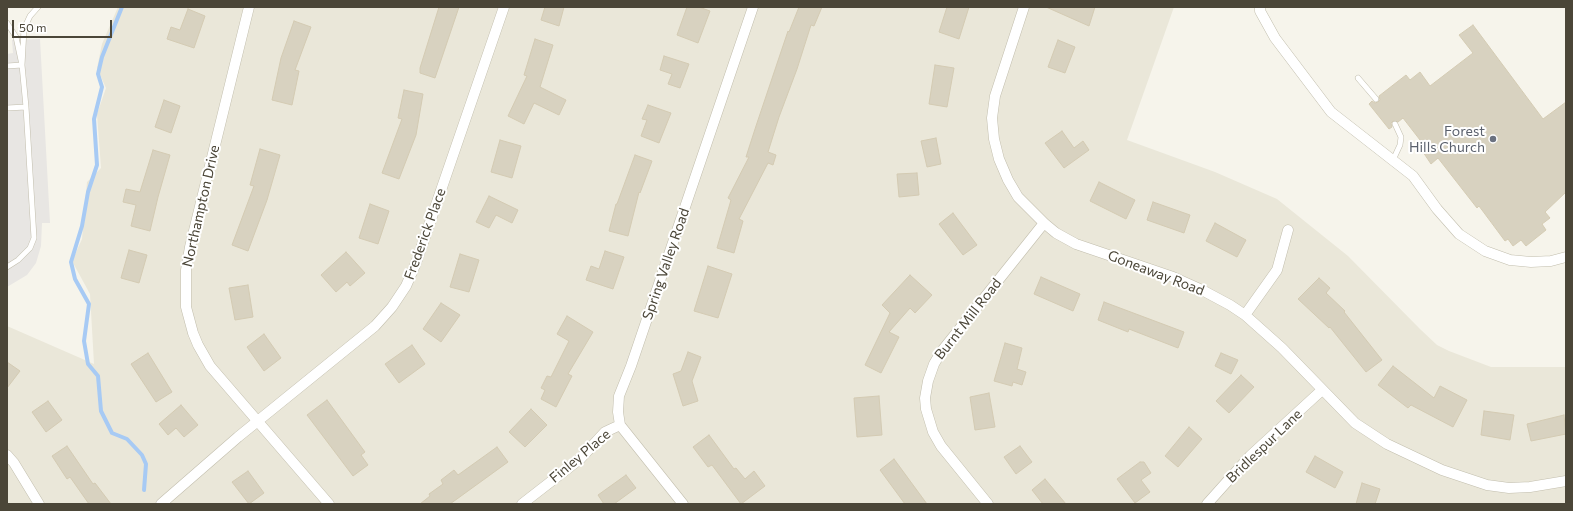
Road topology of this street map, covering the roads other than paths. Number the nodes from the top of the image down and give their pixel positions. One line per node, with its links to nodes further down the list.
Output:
1 (38, 7): 8 (lane)
2 (249, 7): 22 (street, Northampton Drive)
3 (504, 7): 22 (street, Frederick Place)
4 (753, 7): 23 (street, Spring Valley Road)
5 (1024, 7): 16 (street, Goneaway Road)
6 (1260, 7): 15 (street)
7 (7, 23): 8 (lane)
8 (22, 65): 9 (lane); 12 (lane)
9 (7, 66)
10 (1358, 78): 11 (lane)
11 (1376, 99)
12 (26, 107): 13 (lane); 19 (lane)
13 (7, 108)
14 (1395, 124): 15 (lane)
15 (1393, 160): 18 (street)
16 (1044, 223): 20 (street, Goneaway Road); 31 (street, Burnt Mill Road)
17 (1288, 230): 20 (street)
18 (1566, 257)
19 (7, 267)
20 (1245, 315): 21 (street, Goneaway Road)
21 (1322, 390): 25 (street, Goneaway Road); 32 (street, Bridlespur Lane)
22 (257, 422): 27 (street, Frederick Place); 28 (street, Northampton Drive)
23 (620, 425): 29 (street, Finley Place); 30 (street)
24 (7, 456): 26 (street)
25 (1566, 481)
26 (40, 504)
27 (161, 504)
28 (329, 504)
29 (522, 504)
30 (683, 504)
31 (988, 504)
32 (1207, 504)

